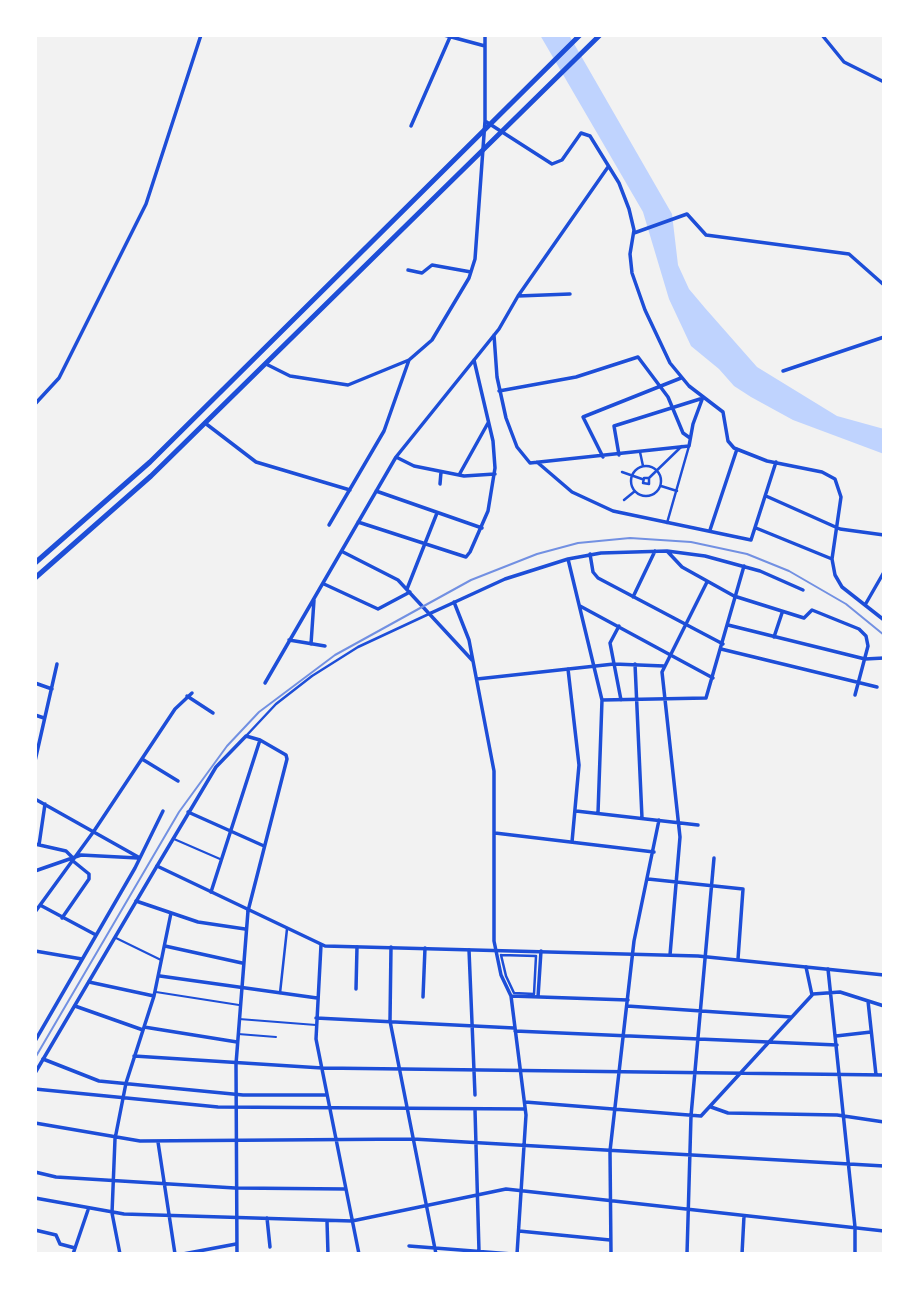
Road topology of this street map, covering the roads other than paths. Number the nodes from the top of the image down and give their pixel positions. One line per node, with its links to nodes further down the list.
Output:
1 (201, 35): 32 (street)
2 (444, 35): 6 (street)
3 (485, 35): 8 (street)
4 (600, 35): 13 (main road)
5 (822, 35): 9 (street)
6 (450, 37): 8 (street); 11 (street)
7 (578, 37): 10 (main road)
8 (485, 46): 10 (street)
9 (884, 82)
10 (487, 123): 12 (main road); 13 (street)
11 (411, 127)
12 (483, 132): 14 (street); 81 (main road)
13 (502, 132): 14 (main road); 15 (street)
14 (481, 153): 18 (street); 26 (main road)
15 (608, 167): 16 (street); 21 (street)
16 (634, 233): 19 (street); 28 (street)
17 (408, 270): 18 (street)
18 (471, 272): 24 (street)
19 (884, 285)
20 (570, 294): 21 (street)
21 (518, 296): 22 (street)
22 (494, 335): 25 (street); 30 (street)
23 (884, 337): 27 (street)
24 (410, 360): 26 (street); 58 (street)
25 (474, 360): 34 (street); 42 (street)
26 (266, 364): 35 (main road)
27 (783, 371)
28 (681, 378): 29 (street); 31 (street)
29 (662, 387): 30 (street); 33 (street); 43 (street)
30 (499, 391): 44 (street)
31 (702, 398): 33 (street); 36 (street); 39 (street)
32 (35, 404)
33 (673, 408): 36 (street); 41 (street)
34 (488, 421): 50 (street); 51 (street)
35 (205, 423): 58 (street); 84 (main road)
36 (690, 438): 38 (street)
37 (682, 446): 38 (street); 40 (street); 47 (street)
38 (689, 446): 61 (street)
39 (737, 449): 45 (street); 72 (street)
40 (640, 452): 41 (street); 46 (street)
41 (619, 455): 43 (street)
42 (396, 457): 48 (street); 59 (street)
43 (603, 457): 44 (street)
44 (537, 461): 67 (street)
45 (776, 462): 63 (street); 69 (street)
46 (643, 466): 47 (street); 52 (street)
47 (657, 470): 53 (street); 57 (street)
48 (441, 472): 51 (street); 55 (street)
49 (622, 472): 52 (street)
50 (495, 474): 51 (street); 70 (street)
51 (459, 475)
52 (632, 475): 54 (street); 60 (street)
53 (649, 478): 54 (street); 56 (street)
54 (643, 479): 56 (street)
55 (440, 485)
56 (647, 485): 62 (street)
57 (661, 486): 61 (street); 62 (street)
58 (350, 490): 68 (street)
59 (376, 491): 65 (street); 66 (street)
60 (635, 491): 62 (street); 64 (street)
61 (677, 491): 67 (street)
62 (649, 496)
63 (766, 496): 69 (street); 71 (street)
64 (624, 500)
65 (437, 513): 70 (street); 74 (street)
66 (358, 522): 74 (street); 77 (street)
67 (667, 523): 72 (street)
68 (330, 525)
69 (836, 527): 73 (street); 80 (street)
70 (482, 528): 74 (street)
71 (756, 528): 72 (street); 80 (street)
72 (710, 530)
73 (884, 535)
74 (427, 544): 87 (street)
75 (656, 551): 76 (street); 78 (street); 91 (street)
76 (667, 551): 82 (street); 85 (street)
77 (342, 552): 86 (street); 87 (street)
78 (590, 554): 79 (street); 91 (street)
79 (568, 559): 92 (street); 94 (street)
80 (832, 559): 93 (street)
81 (35, 563)
82 (744, 566): 88 (street); 90 (street)
83 (884, 572): 93 (street)
84 (35, 578)
85 (707, 582): 90 (street); 98 (street)
86 (323, 584): 87 (street); 89 (street)
87 (409, 590): 96 (street)
88 (803, 590)
89 (314, 596): 102 (street); 103 (street)
90 (734, 596): 95 (street); 99 (street)
91 (633, 597): 98 (street)
92 (454, 602): 96 (street); 109 (street)
93 (865, 605): 97 (street)
94 (580, 606): 100 (street); 113 (street)
95 (782, 612): 101 (street); 108 (street)
96 (431, 614): 109 (street); 133 (street)
97 (884, 620)
98 (686, 624): 105 (street); 106 (street)
99 (728, 625): 101 (street); 105 (street)
100 (620, 626): 106 (street); 111 (street)
101 (774, 637): 108 (street)
102 (289, 639): 103 (street); 119 (street)
103 (311, 643): 104 (street)
104 (325, 646)
105 (722, 646): 116 (street); 120 (street)
106 (670, 654): 114 (street); 116 (street)
107 (884, 658): 108 (street)
108 (865, 659): 120 (street)
109 (473, 662): 117 (street)
110 (57, 664): 122 (street)
111 (614, 664): 112 (street); 113 (street); 127 (street)
112 (635, 664): 114 (street); 128 (street)
113 (596, 665): 115 (street); 126 (street)
114 (664, 666): 129 (street)
115 (569, 670): 117 (street); 141 (street)
116 (713, 678): 129 (street)
117 (477, 679): 150 (street)
118 (35, 683): 122 (street)
119 (265, 683)
120 (859, 683): 121 (street); 124 (street)
121 (877, 687)
122 (52, 689): 132 (street)
123 (192, 693): 125 (street)
124 (855, 695)
125 (187, 696): 130 (street); 135 (street)
126 (602, 700): 127 (street); 143 (street)
127 (621, 700): 128 (street)
128 (636, 700): 129 (street); 144 (street)
129 (664, 700): 146 (street)
130 (213, 713)
131 (35, 715): 132 (street)
132 (44, 718): 136 (street)
133 (246, 736): 134 (street); 142 (street)
134 (260, 740): 149 (street); 154 (street)
135 (142, 759): 137 (street); 148 (street)
136 (35, 761)
137 (178, 781)
138 (35, 799): 139 (street)
139 (45, 804): 148 (street); 153 (street)
140 (163, 811): 157 (street)
141 (576, 811): 143 (street); 152 (street)
142 (188, 812): 149 (street); 151 (street)
143 (598, 813): 144 (street)
144 (642, 818): 145 (street)
145 (659, 820): 146 (street); 155 (street)
146 (679, 823): 147 (street); 163 (street)
147 (698, 825)
148 (94, 831): 156 (street); 157 (street)
149 (232, 832): 154 (street); 159 (street)
150 (495, 832): 152 (street); 182 (street)
151 (173, 838): 159 (lane); 160 (street)
152 (572, 842): 155 (street)
153 (37, 845): 156 (street)
154 (264, 846): 168 (street)
155 (654, 852): 162 (street)
156 (74, 858): 157 (street); 161 (street); 167 (street); 171 (street)
157 (140, 858): 174 (street)
158 (714, 858): 164 (street)
159 (222, 860): 165 (street)
160 (157, 866): 165 (street); 166 (street)
161 (35, 871)
162 (648, 879): 163 (street); 185 (street)
163 (677, 882): 164 (street); 186 (street)
164 (712, 885): 188 (street); 191 (street)
165 (211, 892): 168 (street)
166 (136, 901): 170 (street); 175 (street)
167 (40, 905): 169 (street); 171 (street)
168 (248, 911): 172 (street); 173 (street)
169 (35, 912)
170 (172, 913): 172 (street); 177 (street)
171 (62, 918): 174 (street)
172 (245, 929): 192 (street)
173 (287, 929): 176 (street); 201 (street)
174 (96, 936): 189 (street)
175 (115, 937): 190 (lane); 197 (street)
176 (321, 945): 178 (street); 207 (street)
177 (165, 946): 190 (street); 192 (street)
178 (357, 947): 179 (street); 199 (street)
179 (391, 947): 180 (street); 217 (street)
180 (425, 948): 181 (street); 205 (street)
181 (468, 949): 182 (street); 219 (street)
182 (496, 950): 184 (street); 204 (street)
183 (35, 951): 189 (street)
184 (541, 951): 185 (street); 206 (street)
185 (633, 954): 186 (street); 209 (street)
186 (670, 955): 188 (street)
187 (536, 956): 187 (street)
188 (705, 957): 191 (street); 213 (street)
189 (82, 960): 228 (street)
190 (162, 960): 195 (street)
191 (738, 960): 193 (street)
192 (242, 963): 198 (street)
193 (806, 967): 194 (street); 203 (street)
194 (828, 969): 196 (street); 200 (street)
195 (159, 975): 198 (street); 202 (street)
196 (884, 975)
197 (89, 982): 202 (street); 211 (street)
198 (240, 987): 201 (street); 210 (street)
199 (356, 989)
200 (831, 992): 203 (street); 208 (street); 225 (street)
201 (280, 993): 207 (street)
202 (155, 994): 210 (lane); 220 (street)
203 (812, 995): 214 (street)
204 (511, 996): 206 (street); 221 (street)
205 (423, 997)
206 (538, 997): 209 (street)
207 (317, 998): 215 (street)
208 (868, 1001): 212 (street); 222 (street)
209 (628, 1003): 213 (street); 224 (street)
210 (239, 1005): 216 (street)
211 (75, 1006): 220 (street); 233 (street)
212 (884, 1006)
213 (700, 1011): 214 (street); 227 (street)
214 (791, 1017): 230 (street)
215 (316, 1018): 217 (street); 218 (street)
216 (238, 1019): 218 (lane); 223 (street)
217 (390, 1021): 219 (street); 236 (street)
218 (316, 1026): 235 (street)
219 (474, 1026): 221 (street); 237 (street)
220 (143, 1028): 229 (street); 232 (street)
221 (515, 1030): 224 (street); 238 (street)
222 (871, 1032): 225 (street); 243 (street)
223 (237, 1034): 226 (lane); 229 (street)
224 (624, 1034): 227 (street); 239 (street)
225 (836, 1036): 231 (street)
226 (276, 1037)
227 (698, 1040): 230 (street); 241 (street)
228 (35, 1041)
229 (237, 1042): 234 (street)
230 (768, 1044): 231 (street); 242 (street)
231 (836, 1045): 244 (street)
232 (134, 1056): 234 (street); 246 (street)
233 (43, 1059): 240 (street); 246 (street)
234 (236, 1064): 235 (street); 248 (street)
235 (322, 1068): 236 (street); 250 (street)
236 (399, 1069): 237 (street); 256 (street)
237 (475, 1070): 238 (street); 249 (street)
238 (521, 1070): 239 (street); 252 (street)
239 (620, 1072): 241 (street); 259 (street)
240 (35, 1073)
241 (695, 1073): 242 (street); 260 (street)
242 (742, 1073): 244 (street); 253 (street)
243 (876, 1074): 244 (street); 245 (street)
244 (840, 1075): 261 (street)
245 (884, 1075)
246 (126, 1083): 248 (street); 251 (street)
247 (35, 1089): 251 (street)
248 (235, 1094): 250 (street); 254 (street)
249 (475, 1094)
250 (327, 1095): 255 (street)
251 (122, 1100): 254 (street); 264 (street)
252 (525, 1102): 257 (street); 259 (street)
253 (711, 1107): 260 (street); 261 (street)
254 (234, 1108): 255 (street); 268 (street)
255 (330, 1108): 256 (street); 266 (street)
256 (407, 1108): 258 (street); 265 (street)
257 (526, 1109): 258 (street); 270 (street)
258 (475, 1110): 269 (street)
259 (615, 1110): 260 (street); 271 (street)
260 (691, 1116): 272 (street)
261 (844, 1116): 262 (street); 273 (street)
262 (884, 1122)
263 (35, 1124): 264 (street)
264 (115, 1139): 267 (street); 276 (street)
265 (413, 1139): 266 (street); 269 (street); 284 (street)
266 (336, 1140): 268 (street); 279 (street)
267 (158, 1141): 268 (street); 277 (street)
268 (234, 1141): 278 (street)
269 (476, 1141): 270 (street); 281 (street)
270 (525, 1145): 271 (street); 280 (street)
271 (610, 1151): 272 (street); 283 (street)
272 (689, 1155): 273 (street); 286 (street)
273 (848, 1164): 274 (street); 294 (street)
274 (884, 1166)
275 (35, 1172): 276 (street)
276 (112, 1179): 277 (street); 287 (street)
277 (164, 1183): 278 (street); 288 (street)
278 (235, 1188): 279 (street); 290 (street)
279 (346, 1189): 293 (street)
280 (522, 1191): 281 (street); 283 (street); 296 (street)
281 (478, 1194): 284 (street); 304 (street)
282 (35, 1198): 285 (street)
283 (609, 1201): 286 (street); 298 (street)
284 (426, 1205): 293 (street); 303 (street)
285 (89, 1209): 287 (street); 302 (street)
286 (688, 1210): 289 (street); 315 (street)
287 (112, 1213): 288 (street); 306 (street)
288 (169, 1216): 290 (street); 307 (street)
289 (744, 1216): 294 (street); 316 (street)
290 (236, 1217): 291 (street); 299 (street)
291 (267, 1218): 292 (street); 301 (street)
292 (327, 1220): 293 (street); 310 (street)
293 (352, 1221): 311 (street)
294 (855, 1227): 297 (street); 317 (street)
295 (35, 1230): 302 (street)
296 (519, 1231): 298 (street); 313 (street)
297 (884, 1231)
298 (610, 1240): 314 (street)
299 (236, 1244): 308 (street); 309 (street)
300 (409, 1246): 303 (street)
301 (270, 1247)
302 (75, 1248): 305 (street)
303 (434, 1248): 304 (street); 312 (street)
304 (479, 1251): 313 (street)
305 (73, 1254)
306 (120, 1254)
307 (175, 1254)
308 (183, 1254)
309 (237, 1254)
310 (328, 1254)
311 (359, 1254)
312 (436, 1254)
313 (514, 1254)
314 (611, 1254)
315 (687, 1254)
316 (742, 1254)
317 (855, 1254)

